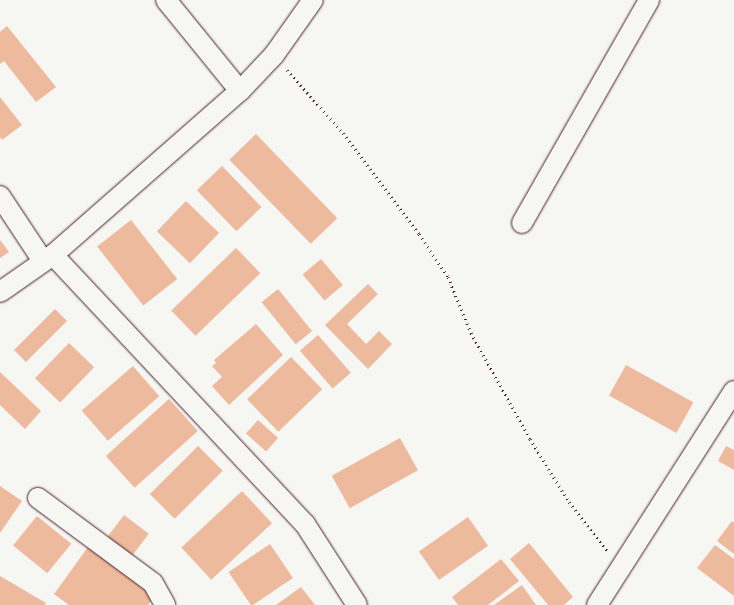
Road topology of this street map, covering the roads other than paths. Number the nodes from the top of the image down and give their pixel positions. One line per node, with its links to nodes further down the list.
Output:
1 (166, 0): 4 (street)
2 (313, 0): 4 (street)
3 (649, 0): 6 (street)
4 (240, 90): 7 (street)
5 (0, 196): 7 (street)
6 (522, 223)
7 (48, 258): 8 (street); 12 (street)
8 (0, 292)
9 (734, 391): 13 (street)
10 (38, 498): 11 (street)
11 (165, 605)
12 (356, 605)
13 (597, 605)

